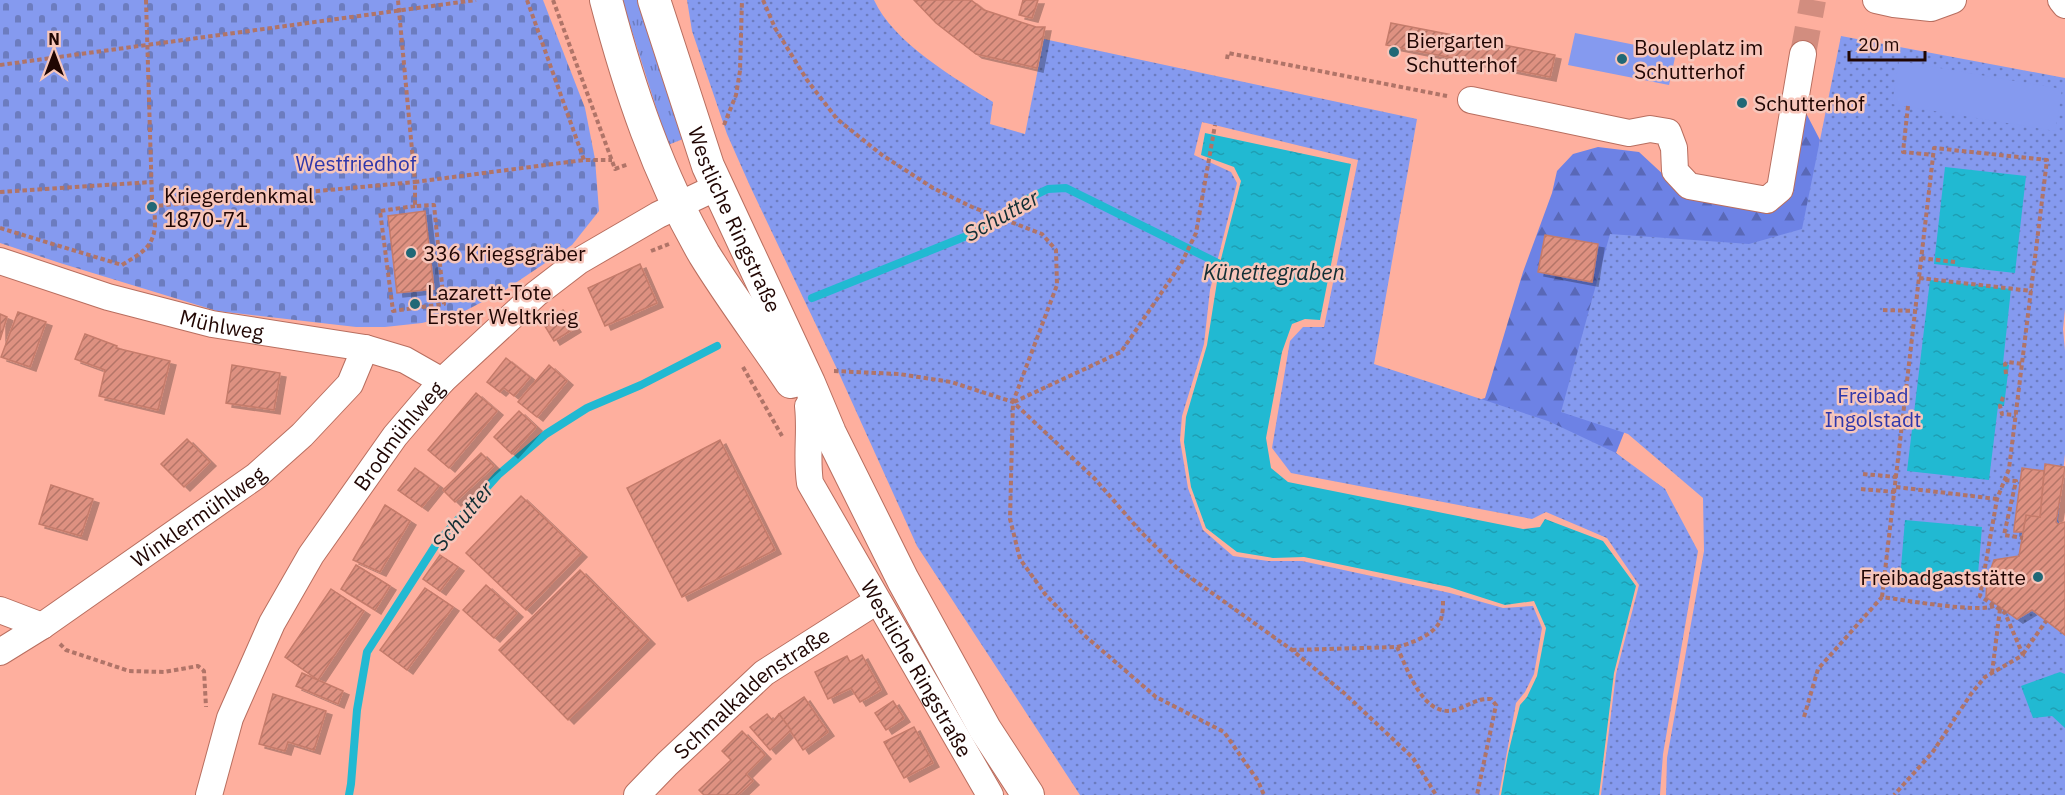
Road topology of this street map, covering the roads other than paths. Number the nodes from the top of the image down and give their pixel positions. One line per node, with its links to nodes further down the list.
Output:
1 (606, 0): 10 (main road, Westliche Ringstraße)
2 (654, 0): 9 (main road, Westliche Ringstraße)
3 (1876, 0): 5 (street)
4 (2061, 0): 6 (street)
5 (1942, 4)
6 (2065, 5)
7 (1803, 54): 8 (street)
8 (1471, 100)
9 (717, 187): 10 (street, Brodmühlweg); 15 (main road, Westliche Ringstraße)
10 (679, 204): 13 (street, Brodmühlweg); 14 (main road, Westliche Ringstraße)
11 (0, 261): 12 (street, Mühlweg)
12 (365, 348): 13 (street, Mühlweg); 18 (street, Winklermühlweg)
13 (442, 381): 20 (street, Brodmühlweg)
14 (808, 406): 15 (main road, Westliche Ringstraße); 16 (street, Westliche Ringstraße)
15 (830, 433): 23 (main road, Westliche Ringstraße)
16 (877, 601): 21 (street, Schmalkaldenstraße); 22 (street, Westliche Ringstraße)
17 (0, 610): 18 (street)
18 (42, 626): 19 (street, Winklermühlweg)
19 (0, 652)
20 (209, 795)
21 (636, 795)
22 (990, 795)
23 (1028, 795)

